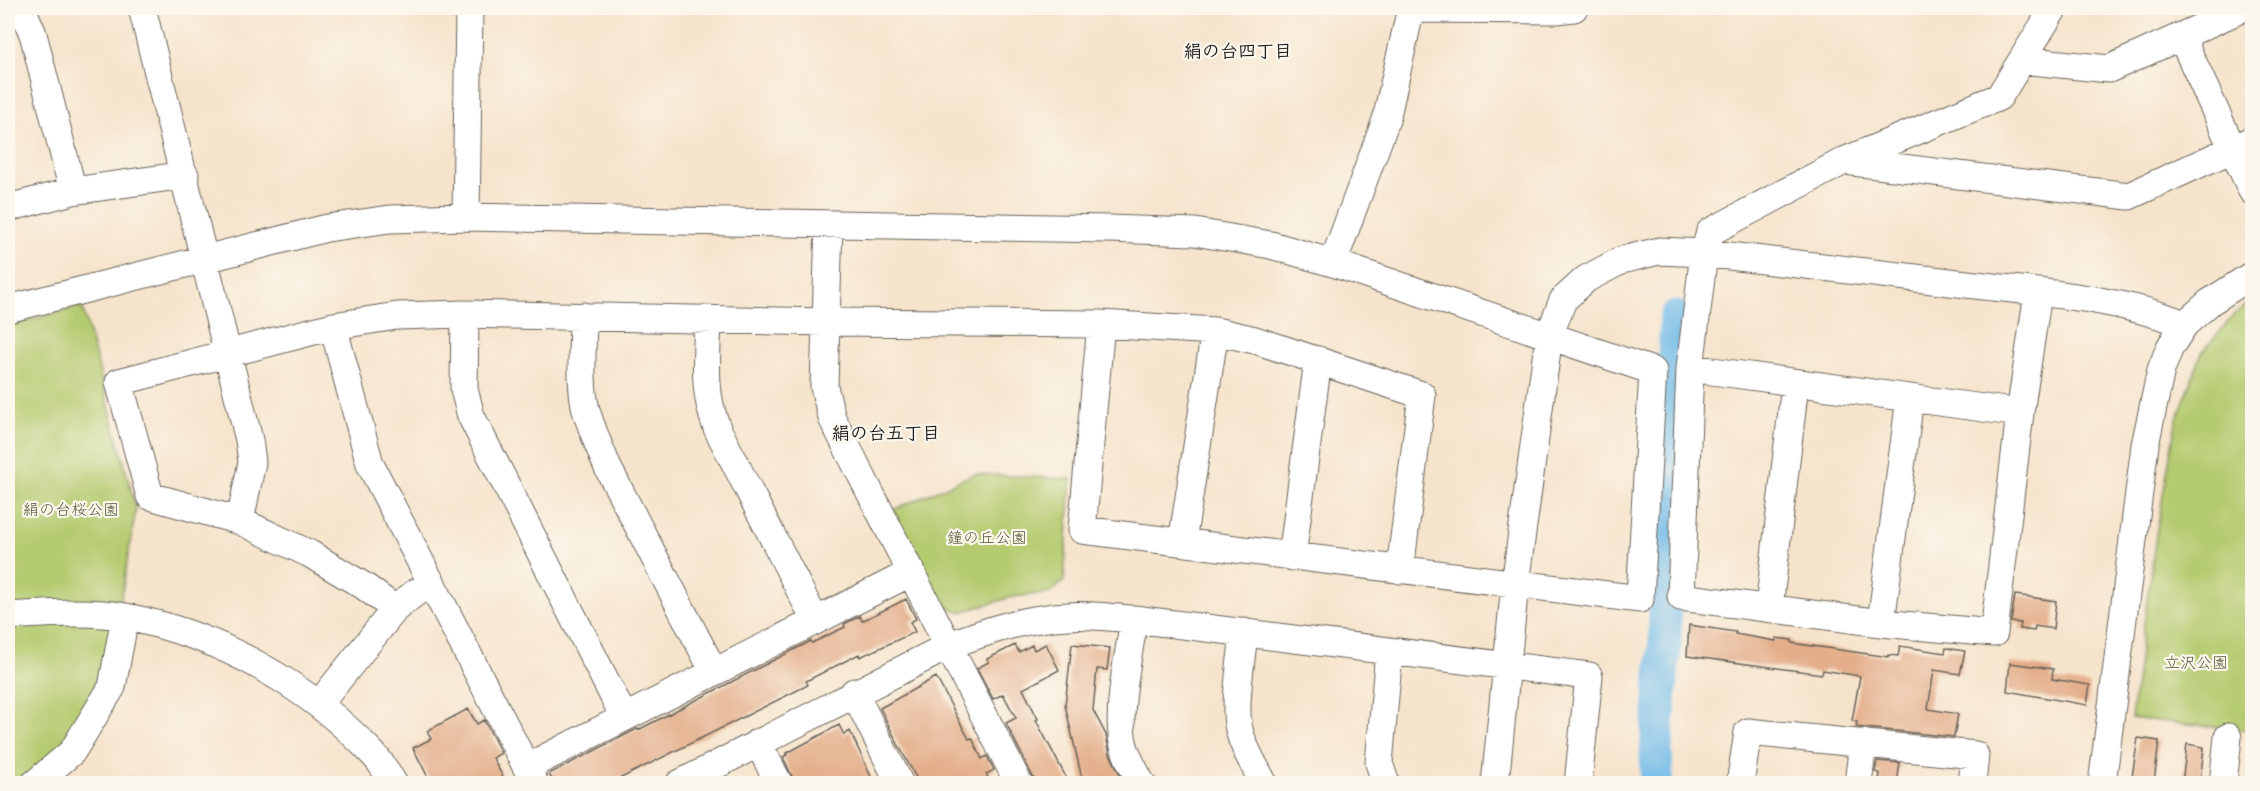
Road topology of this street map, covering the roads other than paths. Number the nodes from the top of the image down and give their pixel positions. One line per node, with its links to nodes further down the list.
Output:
1 (22, 8): 13 (street)
2 (142, 8): 12 (street)
3 (469, 8): 16 (street)
4 (1411, 8): 5 (street); 20 (street)
5 (1574, 8)
6 (2054, 8): 9 (street)
7 (2243, 8): 8 (street)
8 (2181, 36): 9 (street); 10 (street)
9 (2022, 60): 11 (street)
10 (2243, 144): 11 (street); 14 (street)
11 (1844, 161): 18 (street)
12 (185, 176): 13 (street); 19 (street)
13 (73, 191): 15 (street)
14 (2253, 191)
15 (8, 208)
16 (466, 218): 17 (street); 19 (street)
17 (829, 224): 20 (street); 27 (street)
18 (1704, 253): 22 (street); 32 (street); 35 (street)
19 (203, 258): 23 (street); 33 (street)
20 (1333, 263): 32 (street)
21 (2253, 275): 29 (street)
22 (2038, 292): 29 (street); 38 (street)
23 (8, 309)
24 (465, 314): 25 (street); 30 (street); 60 (street)
25 (583, 316): 26 (street); 57 (street)
26 (708, 319): 27 (street); 51 (street)
27 (826, 322): 28 (street); 43 (street)
28 (1101, 324): 31 (street); 40 (street)
29 (2185, 324): 79 (street)
30 (333, 326): 33 (street); 44 (street)
31 (1215, 331): 34 (street); 40 (street)
32 (1549, 336): 45 (street); 45 (street)
33 (229, 353): 39 (street); 39 (street)
34 (1318, 360): 41 (street); 42 (street)
35 (1690, 368): 36 (street); 46 (street)
36 (1796, 384): 37 (street); 46 (street)
37 (1911, 398): 38 (street); 52 (street)
38 (2020, 413): 52 (street)
39 (240, 521): 47 (street)
40 (1182, 542): 41 (street)
41 (1292, 556): 42 (street)
42 (1400, 570): 45 (street)
43 (912, 572): 51 (street); 54 (street)
44 (432, 583): 47 (street); 64 (street)
45 (1515, 584): 56 (street)
46 (1769, 608): 52 (street)
47 (395, 609): 59 (street)
48 (8, 616): 49 (street)
49 (125, 617): 59 (street); 65 (street)
50 (1134, 619): 53 (street); 54 (street); 71 (street)
51 (814, 620): 57 (street)
52 (1881, 623)
53 (1244, 632): 55 (street); 72 (street)
54 (950, 645): 58 (street); 70 (street)
55 (1389, 652): 56 (street); 73 (street)
56 (1507, 665): 74 (street); 75 (street)
57 (714, 672): 60 (street)
58 (854, 692): 62 (street); 69 (street)
59 (319, 704): 66 (street)
60 (624, 717): 64 (street)
61 (2228, 737): 80 (street)
62 (758, 742): 67 (street); 68 (street)
63 (1863, 743): 76 (street); 77 (street); 78 (street)
64 (531, 775)
65 (34, 783)
66 (394, 783)
67 (679, 783)
68 (779, 783)
69 (900, 783)
70 (1019, 783)
71 (1142, 783)
72 (1264, 783)
73 (1386, 783)
74 (1495, 783)
75 (1578, 783)
76 (1740, 783)
77 (1857, 783)
78 (1972, 783)
79 (2102, 783)
80 (2223, 783)

